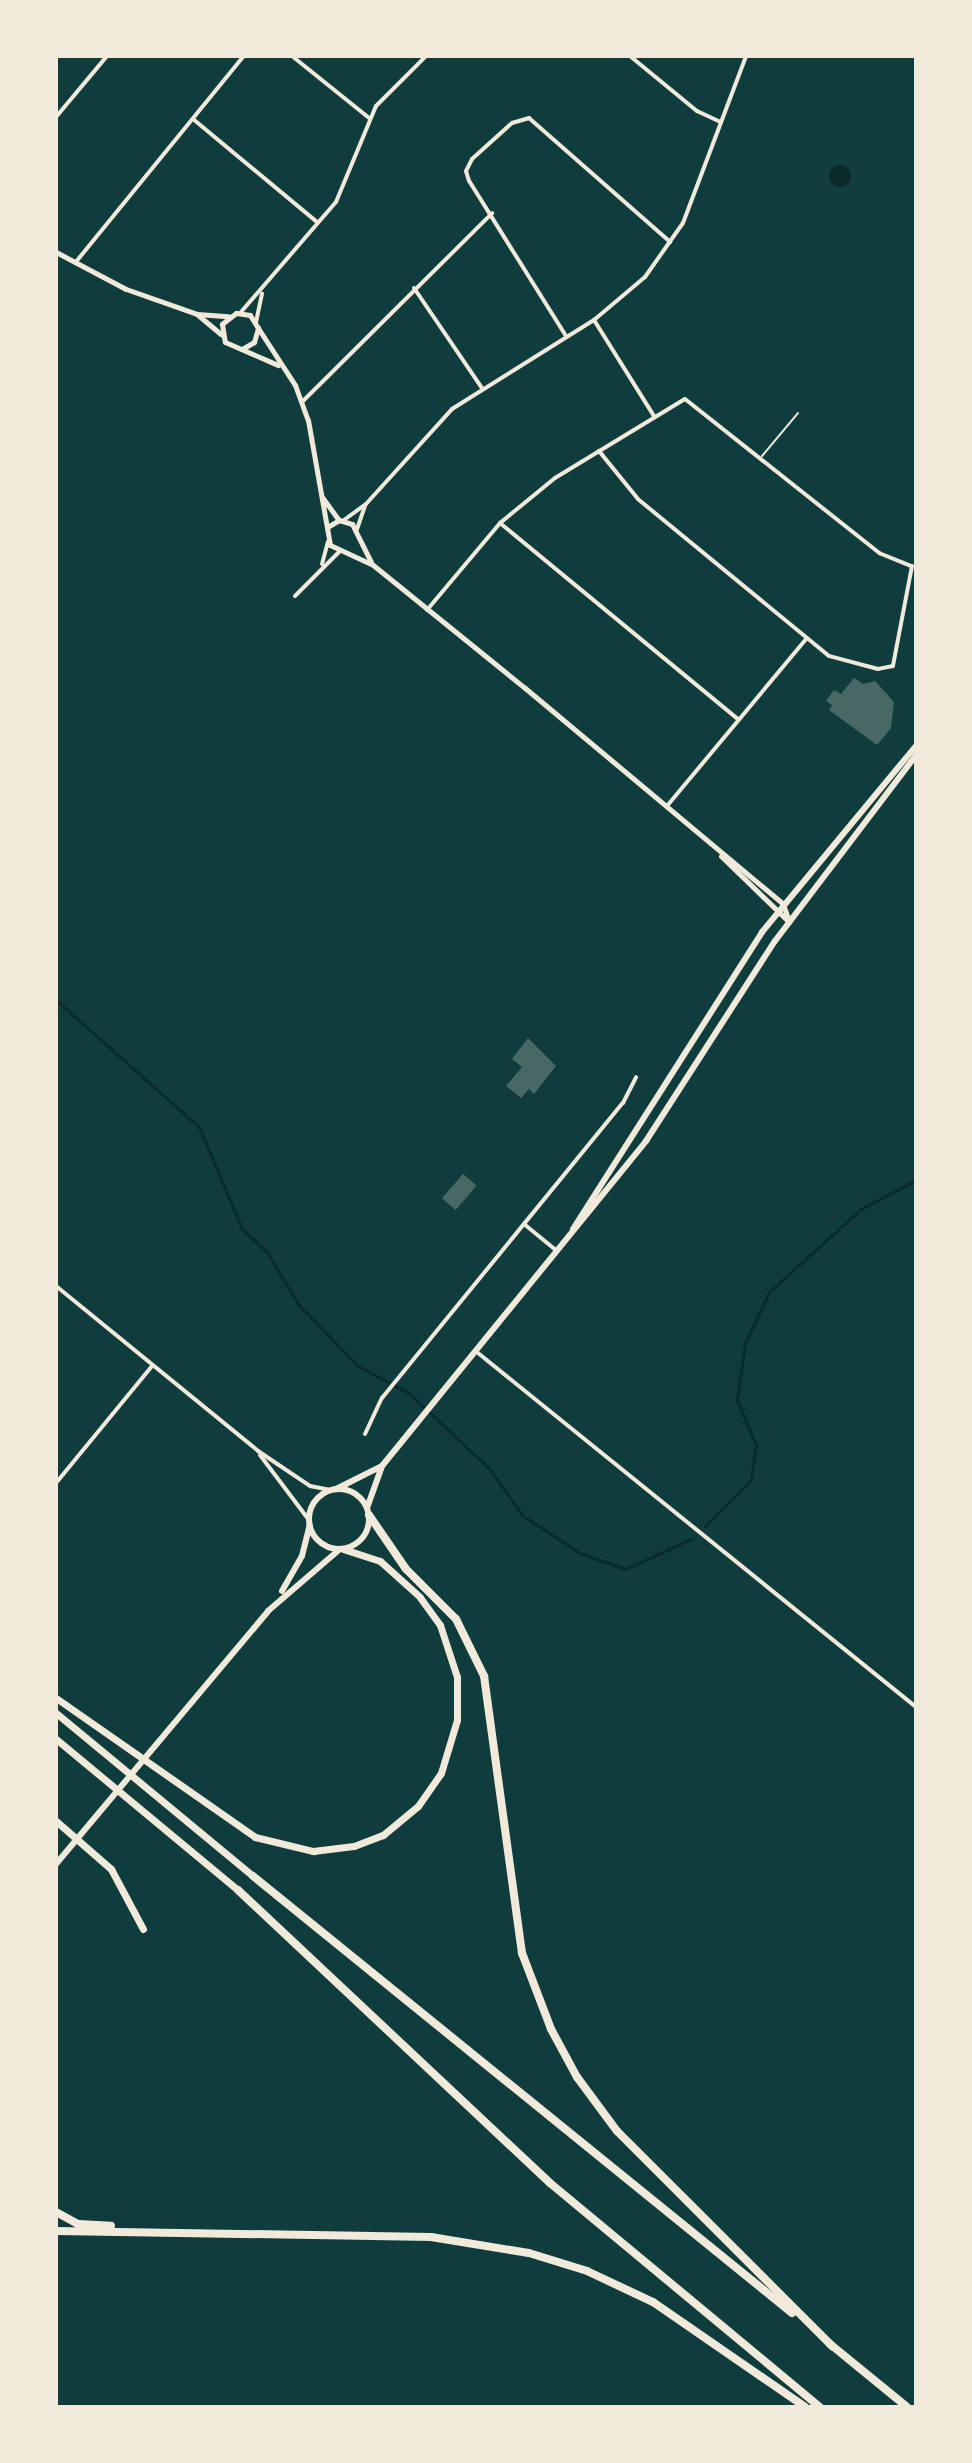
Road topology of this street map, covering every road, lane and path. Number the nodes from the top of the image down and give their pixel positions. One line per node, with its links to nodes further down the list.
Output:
1 (107, 56): 7 (street)
2 (244, 56): 8 (street)
3 (292, 56): 9 (street)
4 (426, 56): 9 (street)
5 (630, 56): 10 (street)
6 (746, 56): 10 (street)
7 (56, 117)
8 (193, 118): 12 (street); 15 (street)
9 (369, 118): 12 (street)
10 (721, 122): 13 (street)
11 (492, 213): 13 (street); 17 (street); 24 (street)
12 (317, 222): 16 (street)
13 (670, 242): 21 (street)
14 (56, 252): 15 (street)
15 (75, 263): 19 (street)
16 (265, 288): 18 (street); 22 (street)
17 (414, 288): 27 (street); 28 (street)
18 (241, 312): 20 (street); 22 (street)
19 (197, 314): 20 (street); 23 (street)
20 (228, 316): 23 (street)
21 (594, 320): 24 (street); 30 (street)
22 (257, 325): 25 (street); 26 (street)
23 (222, 335): 25 (street)
24 (566, 336): 27 (street)
25 (242, 349): 26 (street)
26 (282, 368): 28 (street)
27 (482, 388): 34 (street)
28 (302, 402): 33 (street)
29 (798, 413): 32 (lane)
30 (654, 416): 31 (street); 32 (street)
31 (599, 451): 36 (street); 45 (street)
32 (762, 456): 45 (street)
33 (319, 493): 35 (street); 37 (street)
34 (366, 504): 35 (street); 38 (street)
35 (342, 520): 37 (street); 38 (street)
36 (500, 523): 44 (street); 46 (street)
37 (328, 527): 39 (street)
38 (356, 535): 40 (street); 41 (street)
39 (328, 542): 40 (street); 42 (street)
40 (343, 550): 41 (street); 42 (street)
41 (373, 565): 44 (street)
42 (322, 567): 43 (street)
43 (295, 596)
44 (427, 610): 49 (street)
45 (806, 639): 46 (street)
46 (738, 719): 49 (street)
47 (916, 746): 51 (main road)
48 (916, 755): 53 (main road)
49 (666, 807): 50 (street)
50 (713, 846): 51 (street); 52 (street)
51 (783, 904): 52 (main road); 53 (street)
52 (777, 912): 53 (street); 56 (main road)
53 (789, 922): 56 (main road)
54 (636, 1077): 55 (street)
55 (524, 1224): 56 (street); 60 (street)
56 (561, 1249): 58 (main road)
57 (56, 1286): 59 (street)
58 (478, 1353): 62 (main road); 70 (street)
59 (152, 1366): 61 (street); 63 (street)
60 (365, 1434)
61 (258, 1451): 64 (street); 66 (street)
62 (382, 1466): 64 (main road); 65 (main road)
63 (56, 1483)
64 (333, 1490): 65 (main road); 66 (main road)
65 (368, 1511): 67 (main road); 81 (highway)
66 (310, 1522): 67 (main road); 68 (main road)
67 (342, 1549): 68 (main road); 69 (highway)
68 (268, 1611): 74 (main road)
69 (56, 1698)
70 (916, 1707)
71 (56, 1713): 75 (highway)
72 (56, 1739): 76 (highway)
73 (56, 1821): 77 (highway)
74 (56, 1864)
75 (253, 1876): 81 (highway)
76 (238, 1890): 83 (highway)
77 (143, 1929)
78 (56, 2212): 80 (highway)
79 (56, 2231): 80 (highway)
80 (200, 2232): 82 (highway)
81 (833, 2347): 84 (highway)
82 (805, 2407)
83 (820, 2407)
84 (907, 2407)

